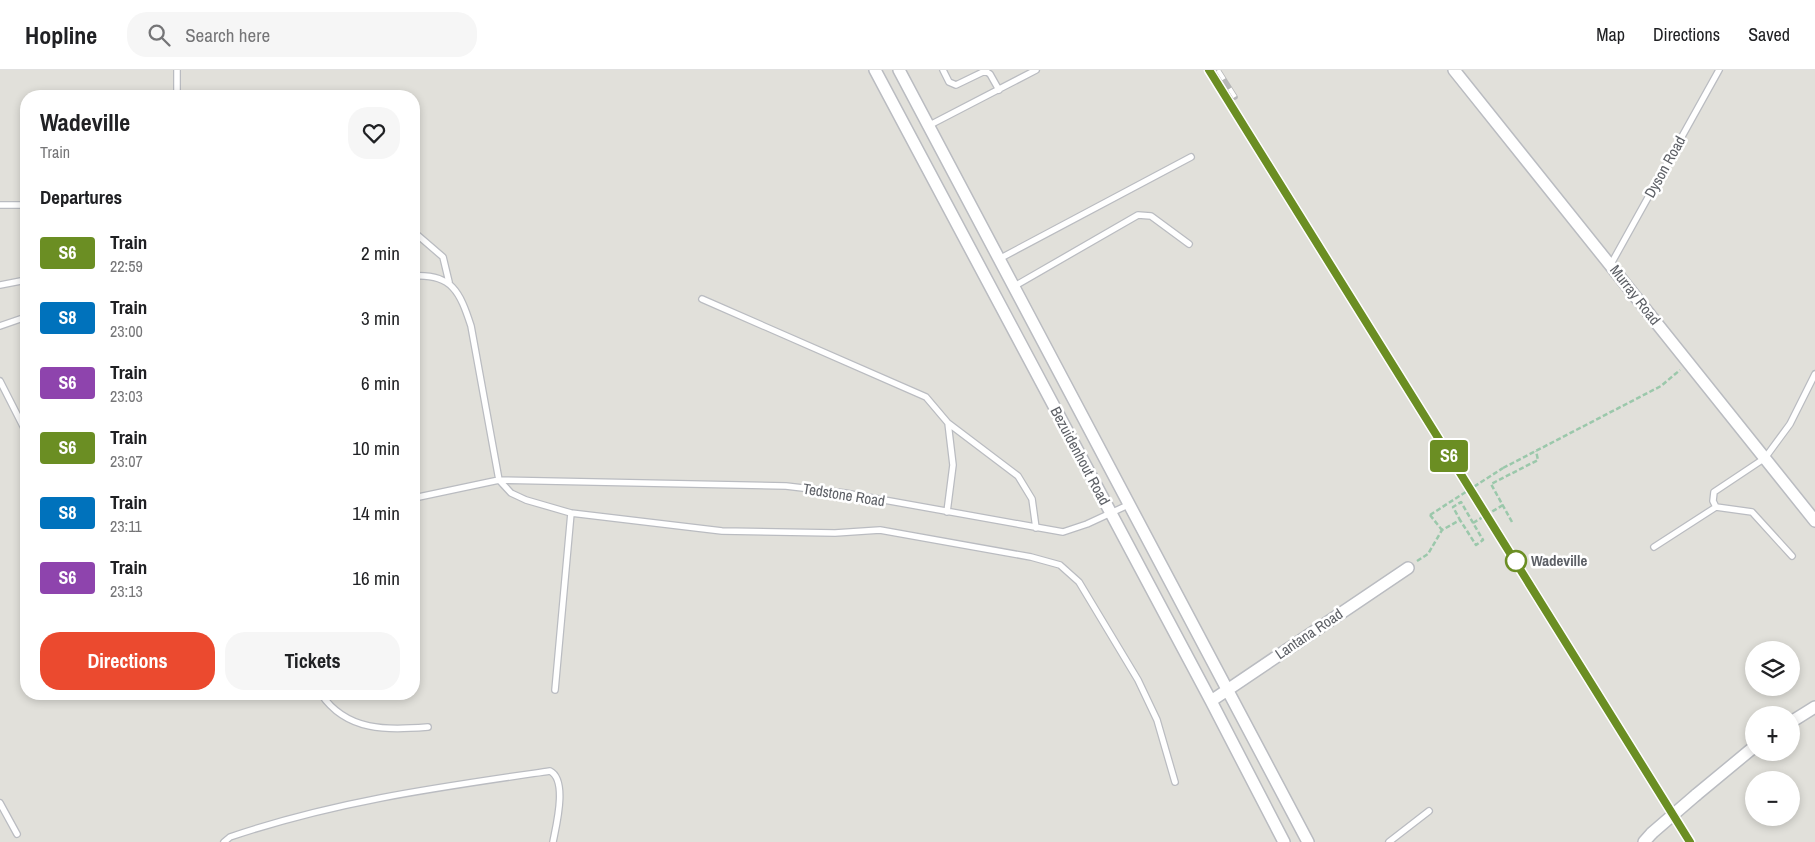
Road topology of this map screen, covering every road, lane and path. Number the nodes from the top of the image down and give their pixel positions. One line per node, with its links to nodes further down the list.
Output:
1 (177, 70): 8 (lane)
2 (874, 70): 11 (street, Bezuidenhout Road)
3 (899, 70): 10 (street, Bezuidenhout Road)
4 (943, 70): 9 (lane)
5 (1036, 70): 9 (lane)
6 (1454, 70): 18 (street, Murray Road)
7 (1718, 70): 18 (lane, Dyson Road)
8 (177, 90)
9 (999, 90): 10 (lane)
10 (931, 130): 11 (street); 17 (street, Bezuidenhout Road)
11 (915, 145): 25 (street, Bezuidenhout Road)
12 (1192, 157): 17 (lane)
13 (0, 205): 14 (lane)
14 (20, 205)
15 (420, 237): 21 (lane)
16 (1189, 244): 23 (lane)
17 (999, 259): 23 (street, Bezuidenhout Road)
18 (1611, 264): 28 (street, Murray Road)
19 (420, 276): 21 (lane)
20 (20, 281): 22 (lane)
21 (450, 282): 35 (lane)
22 (0, 285)
23 (1014, 290): 25 (street); 37 (street, Bezuidenhout Road)
24 (702, 299): 32 (lane)
25 (998, 301): 42 (street, Bezuidenhout Road)
26 (20, 318): 27 (lane)
27 (0, 326)
28 (1688, 362): 33 (path); 34 (street, Murray Road)
29 (1815, 374): 34 (lane)
30 (0, 381): 31 (lane)
31 (20, 420)
32 (948, 423): 40 (lane); 47 (lane)
33 (1536, 451): 38 (path); 48 (path, bridge)
34 (1765, 458): 39 (lane); 44 (street, Murray Road)
35 (499, 480): 36 (lane, Tedstone Road); 40 (lane, Tedstone Road); 41 (lane)
36 (420, 497)
37 (1128, 504): 42 (lane, Tedstone Road); 50 (street, Bezuidenhout Road)
38 (1503, 505): 45 (path); 46 (path, bridge)
39 (1716, 507): 49 (lane); 51 (lane)
40 (946, 512): 47 (lane, Tedstone Road)
41 (571, 513): 55 (lane); 62 (lane)
42 (1110, 513): 47 (lane, Tedstone Road); 52 (street, Bezuidenhout Road)
43 (1460, 520): 46 (path); 46 (path); 48 (path)
44 (1815, 520)
45 (1512, 522)
46 (1473, 523)
47 (1036, 528)
48 (1442, 530): 53 (path)
49 (1654, 547)
50 (1156, 555): 52 (street); 54 (street, Bezuidenhout Road)
51 (1792, 556)
52 (1138, 565): 57 (street, Bezuidenhout Road)
53 (1408, 568): 54 (street, Lantana Road)
54 (1228, 689): 57 (street, Lantana Road); 70 (street, Bezuidenhout Road)
55 (555, 690)
56 (325, 700): 60 (lane)
57 (1211, 701): 69 (street, Bezuidenhout Road)
58 (1815, 707): 59 (street)
59 (1800, 716)
60 (428, 727)
61 (1745, 754): 66 (street, bridge)
62 (1175, 782)
63 (0, 803): 65 (lane)
64 (1429, 810): 71 (lane)
65 (17, 834)
66 (1648, 838)
67 (224, 842): 68 (lane)
68 (553, 842)
69 (1284, 842)
70 (1308, 842)
71 (1389, 842)

